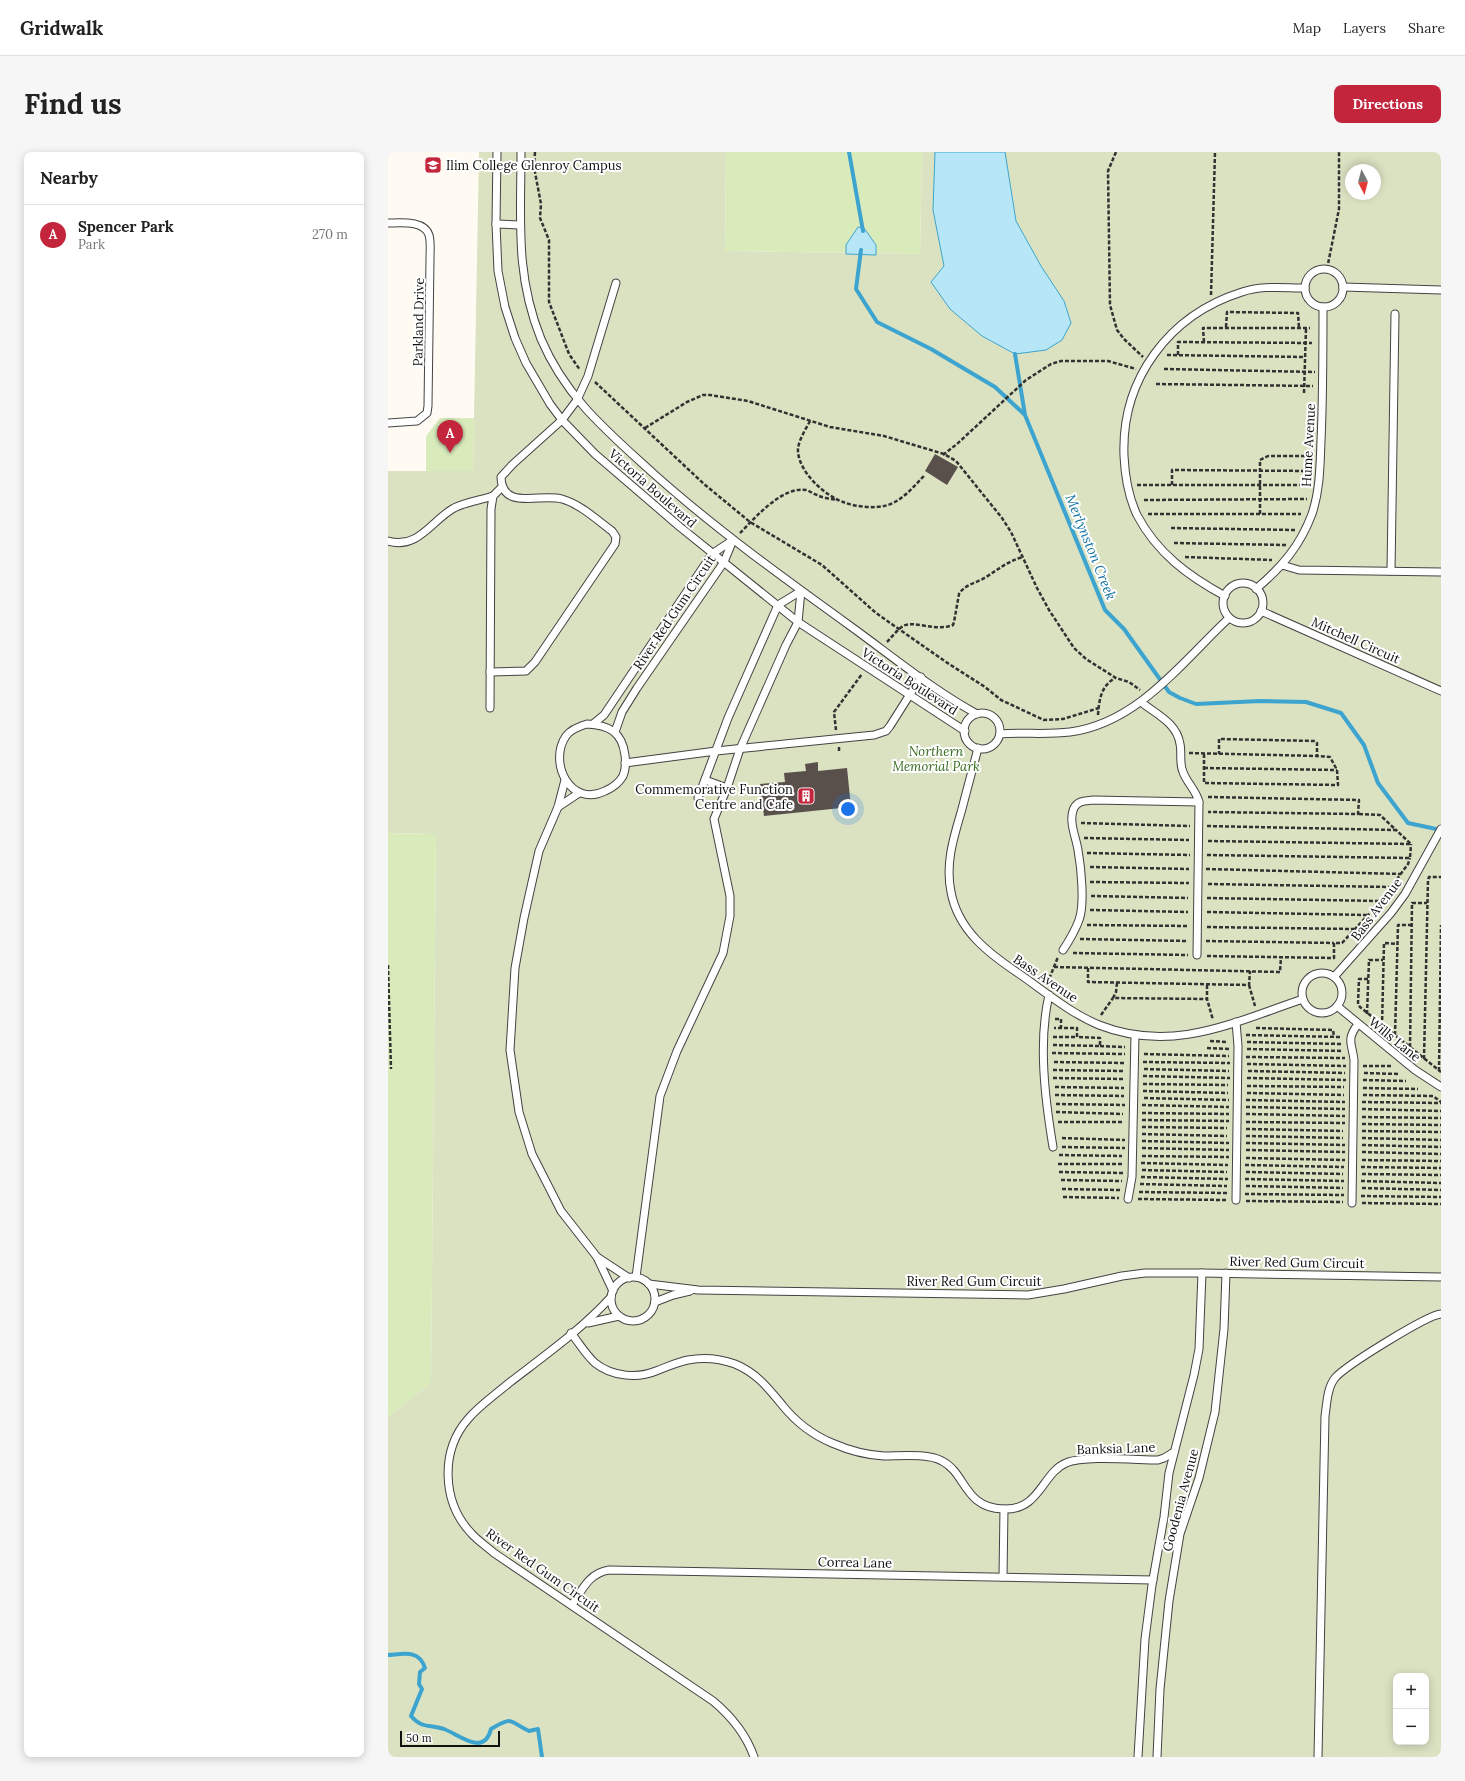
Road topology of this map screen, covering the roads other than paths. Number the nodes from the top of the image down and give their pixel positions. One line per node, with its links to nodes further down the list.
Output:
1 (497, 152): 4 (lane, Victoria Boulevard)
2 (521, 152): 5 (lane, Victoria Boulevard)
3 (388, 223): 14 (lane, Parkland Drive)
4 (496, 224): 5 (lane); 13 (lane, Victoria Boulevard)
5 (520, 225): 12 (lane, Victoria Boulevard)
6 (616, 284): 12 (lane)
7 (1343, 287): 8 (lane); 9 (lane); 10 (lane)
8 (1305, 288): 10 (lane); 26 (lane)
9 (1441, 290)
10 (1323, 307): 21 (lane, Hume Avenue)
11 (1395, 314): 22 (lane)
12 (577, 400): 13 (lane); 18 (lane, Victoria Boulevard)
13 (562, 420): 15 (lane); 19 (lane, Victoria Boulevard)
14 (388, 423)
15 (502, 487): 16 (lane); 31 (lane)
16 (493, 496): 17 (lane); 31 (lane)
17 (388, 540)
18 (733, 540): 19 (lane, River Red Gum Circuit); 20 (lane, River Red Gum Circuit); 25 (lane, Victoria Boulevard)
19 (712, 554): 20 (lane, Victoria Boulevard); 38 (lane, River Red Gum Circuit)
20 (724, 562): 27 (lane, Victoria Boulevard); 40 (lane, River Red Gum Circuit)
21 (1284, 563): 22 (lane); 24 (lane, Hume Avenue)
22 (1391, 571): 23 (lane)
23 (1441, 572)
24 (1256, 589): 26 (lane); 28 (lane)
25 (801, 591): 27 (lane); 30 (lane); 32 (lane, Victoria Boulevard)
26 (1225, 596): 29 (lane)
27 (778, 605): 30 (lane, Victoria Boulevard); 44 (lane)
28 (1261, 611): 29 (lane); 33 (lane, Mitchell Circuit)
29 (1229, 618): 35 (lane)
30 (798, 622): 34 (lane, Victoria Boulevard); 43 (lane)
31 (490, 672): 36 (lane)
32 (921, 677): 34 (lane); 37 (lane, Victoria Boulevard)
33 (1441, 691)
34 (909, 695): 39 (lane, Victoria Boulevard); 43 (lane)
35 (1141, 702): 41 (lane); 51 (lane)
36 (490, 708)
37 (977, 714): 39 (lane); 41 (lane)
38 (593, 724): 40 (lane); 46 (lane)
39 (965, 731): 42 (lane)
40 (614, 732): 45 (lane)
41 (1000, 734): 42 (lane)
42 (978, 748): 57 (lane, Bass Avenue)
43 (740, 749): 44 (lane); 48 (lane)
44 (716, 751): 45 (lane); 47 (lane)
45 (625, 763): 49 (lane)
46 (565, 780): 49 (lane); 52 (lane)
47 (705, 780): 48 (lane); 50 (lane)
48 (727, 788): 72 (lane)
49 (579, 794): 52 (lane)
50 (698, 798)
51 (1198, 799): 54 (lane); 55 (lane)
52 (558, 807): 68 (lane)
53 (1440, 832): 56 (lane, Bass Avenue)
54 (1063, 950)
55 (1197, 955)
56 (1334, 977): 58 (lane); 59 (lane)
57 (1046, 993): 62 (lane, Bass Avenue); 67 (lane)
58 (1303, 999): 59 (lane); 60 (lane, Bass Avenue)
59 (1336, 1006): 61 (lane, Wills Lane)
60 (1236, 1022): 62 (lane, Bass Avenue); 64 (lane)
61 (1358, 1024): 63 (lane, Wills Lane); 65 (lane)
62 (1136, 1035): 66 (lane)
63 (1441, 1087)
64 (1237, 1118)
65 (1353, 1120)
66 (1133, 1124)
67 (1053, 1147)
68 (597, 1257): 72 (lane); 75 (lane)
69 (1202, 1273): 70 (lane, River Red Gum Circuit); 74 (lane, River Red Gum Circuit); 81 (lane, Goodenia Avenue)
70 (1226, 1273): 71 (lane, River Red Gum Circuit); 88 (lane, Goodenia Avenue)
71 (1441, 1277)
72 (633, 1278): 73 (lane); 75 (lane)
73 (650, 1284): 74 (lane, River Red Gum Circuit); 76 (lane)
74 (698, 1290): 76 (lane, River Red Gum Circuit)
75 (612, 1294): 78 (lane); 79 (lane, River Red Gum Circuit)
76 (655, 1302): 78 (lane)
77 (1441, 1314): 89 (lane)
78 (619, 1316): 79 (lane, River Red Gum Circuit)
79 (586, 1324): 80 (lane, River Red Gum Circuit)
80 (571, 1334): 82 (lane, Banksia Lane); 85 (lane, River Red Gum Circuit)
81 (1174, 1452): 82 (lane, Banksia Lane); 84 (lane, Goodenia Avenue)
82 (1004, 1509): 83 (lane)
83 (1003, 1577): 84 (lane, Correa Lane); 85 (lane, Correa Lane)
84 (1153, 1580): 87 (lane, Goodenia Avenue)
85 (572, 1605): 86 (lane, River Red Gum Circuit)
86 (754, 1757)
87 (1138, 1757)
88 (1157, 1757)
89 (1318, 1757)

